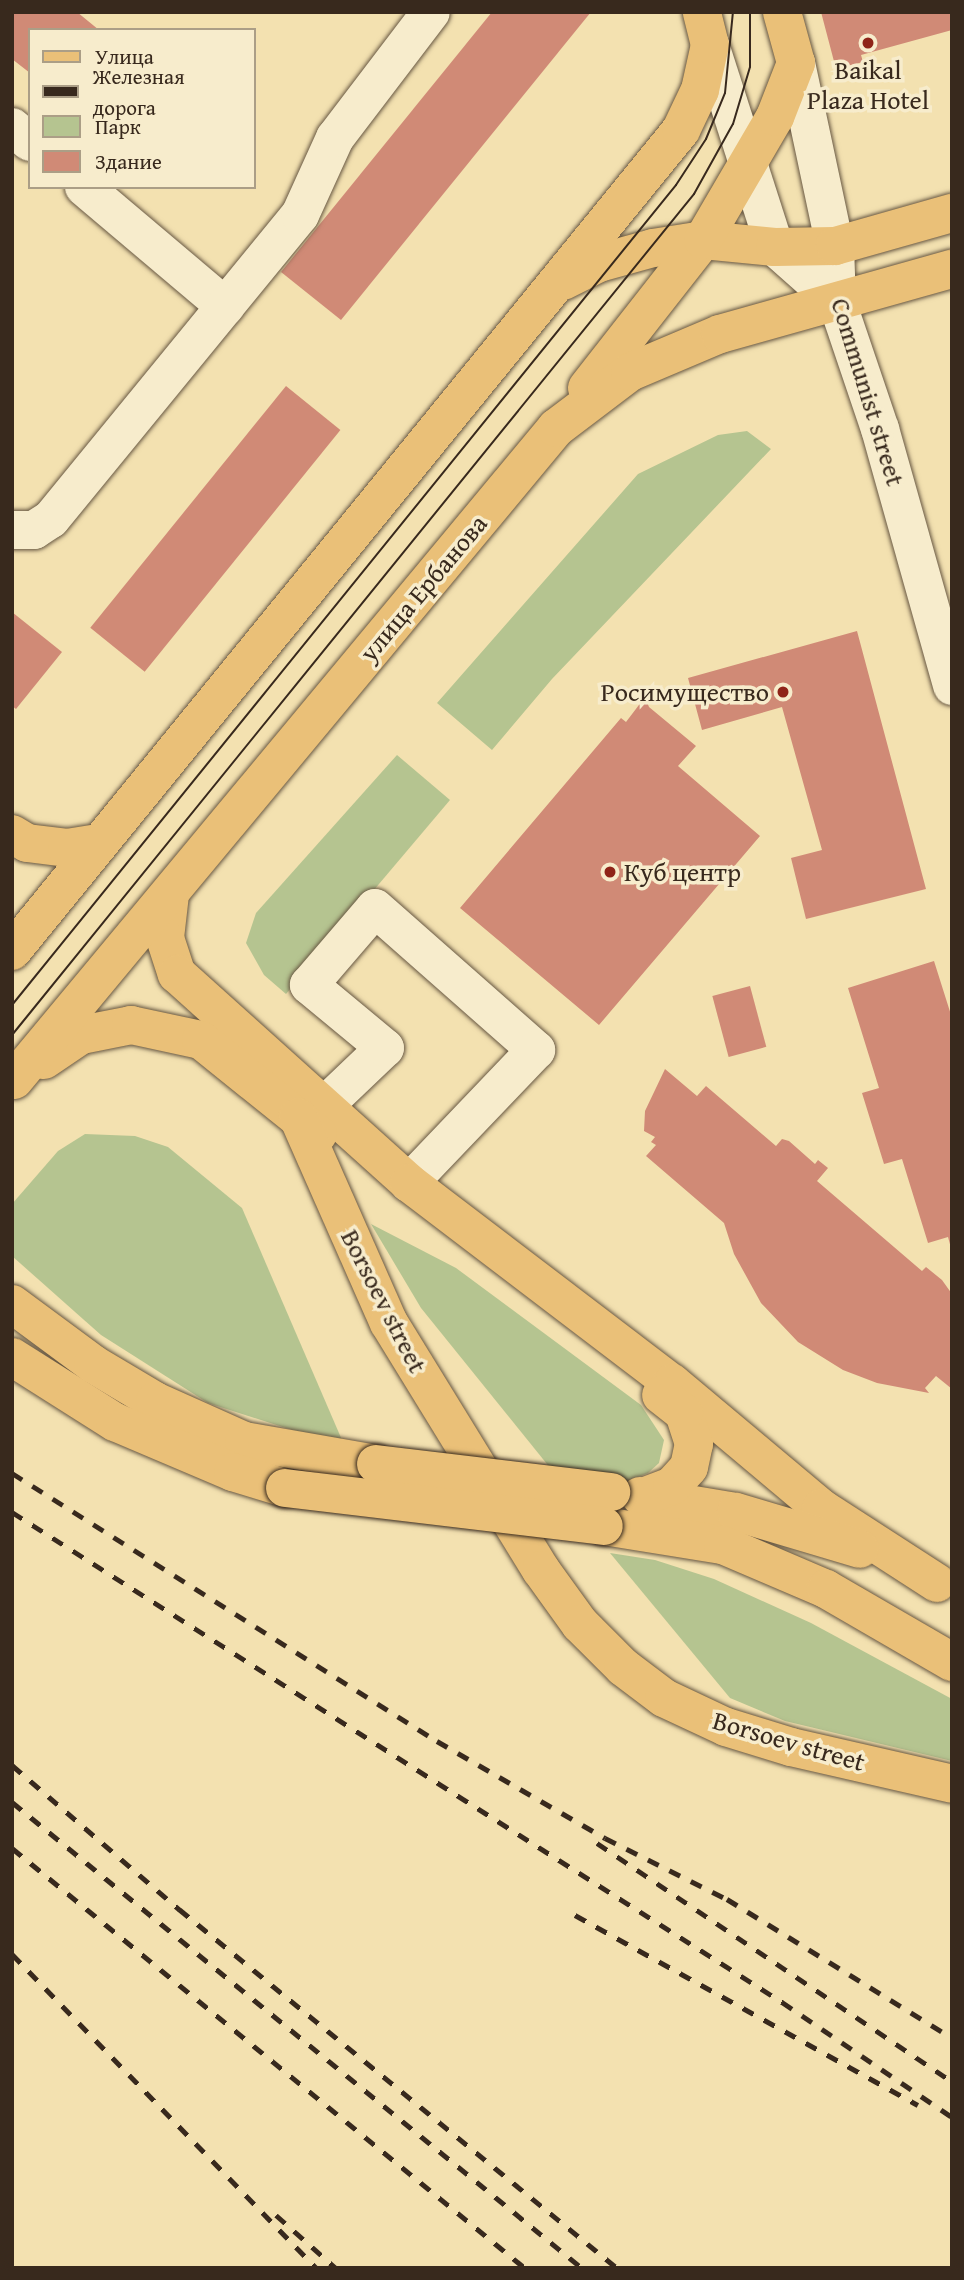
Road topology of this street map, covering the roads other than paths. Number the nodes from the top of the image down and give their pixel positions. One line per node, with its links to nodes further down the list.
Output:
1 (431, 12): 16 (street)
2 (782, 12): 4 (main road, Communist street)
3 (706, 29): 7 (street); 14 (main road)
4 (796, 63): 7 (main road); 11 (street, Communist street)
5 (12, 127): 6 (street)
6 (28, 140)
7 (747, 168): 10 (main road); 12 (street)
8 (85, 189): 16 (street)
9 (952, 213): 11 (main road)
10 (703, 240): 12 (main road); 14 (main road); 17 (main road)
11 (835, 246): 12 (main road); 15 (street, Communist street)
12 (775, 247): 15 (street)
13 (952, 269): 15 (main road, улица Ербанова)
14 (554, 286): 21 (main road)
15 (836, 302): 17 (main road, улица Ербанова); 19 (street, Communist street)
16 (225, 306): 18 (street)
17 (556, 428): 22 (main road, улица Ербанова)
18 (12, 530)
19 (952, 686)
20 (12, 834): 21 (main road)
21 (100, 843): 23 (main road)
22 (170, 894): 24 (main road, улица Ербанова); 25 (main road, Borsoev street)
23 (12, 951)
24 (13, 1082): 25 (main road, Borsoev street)
25 (311, 1112): 26 (main road, Borsoev street); 26 (street); 29 (main road, Borsoev street); 32 (main road, Borsoev street)
26 (409, 1183): 30 (main road, Borsoev street)
27 (12, 1304): 29 (main road, bridge)
28 (12, 1357): 29 (main road, bridge)
29 (619, 1505): 30 (main road); 31 (main road)
30 (944, 1587)
31 (952, 1662)
32 (952, 1784)

